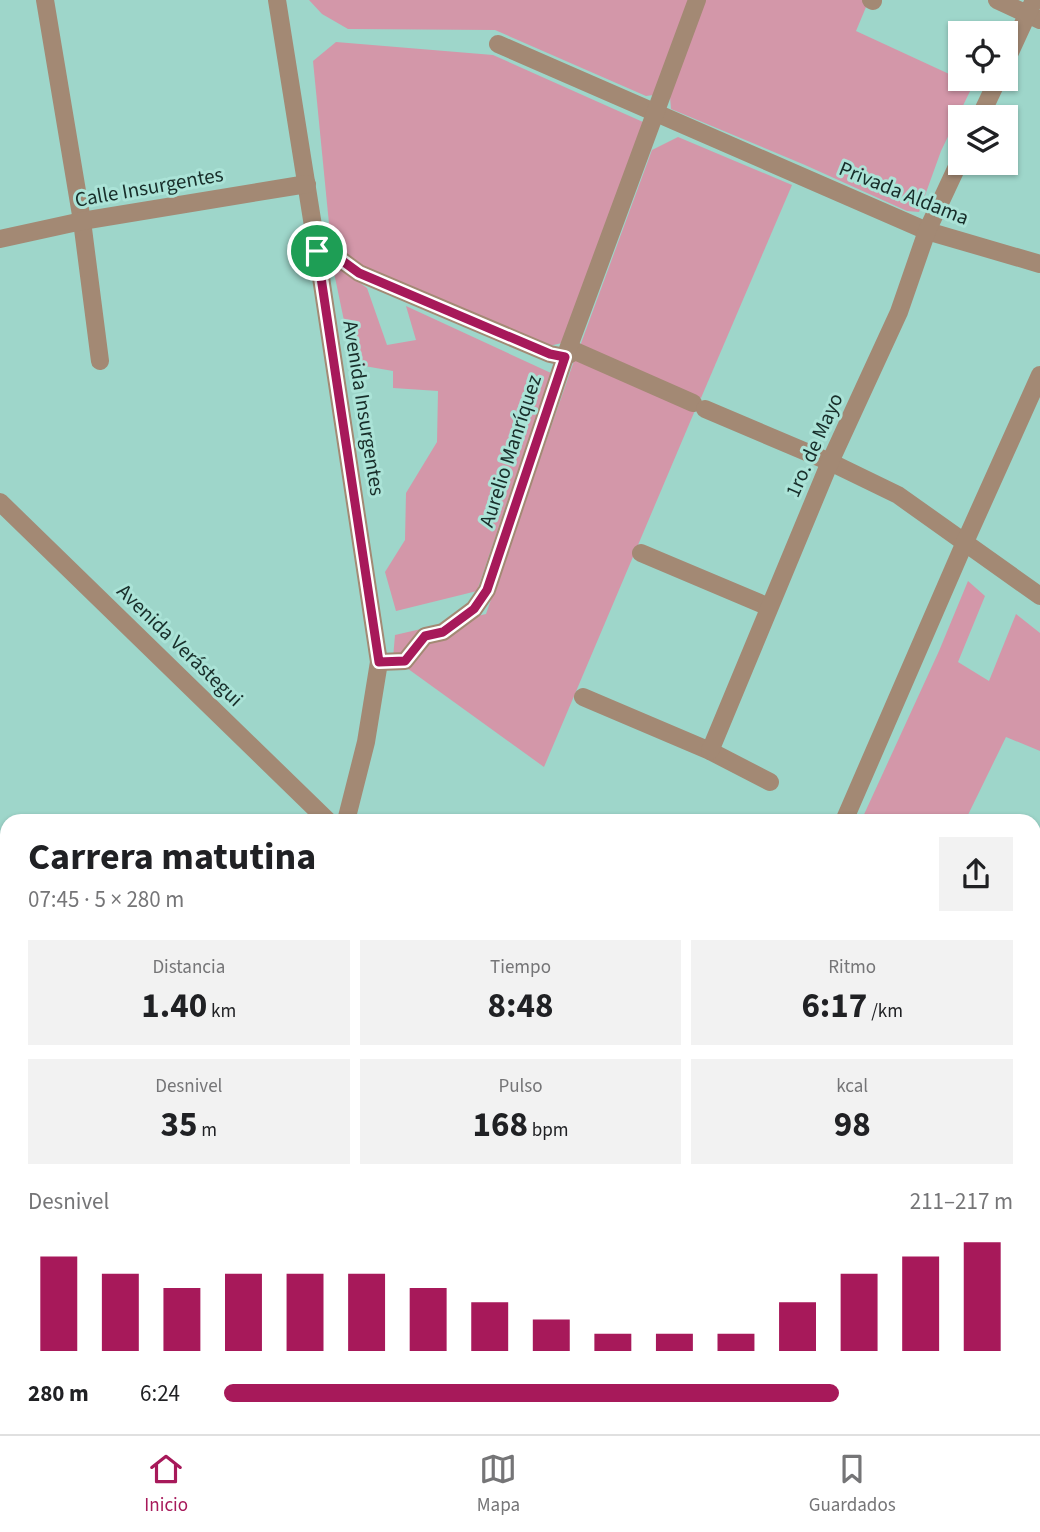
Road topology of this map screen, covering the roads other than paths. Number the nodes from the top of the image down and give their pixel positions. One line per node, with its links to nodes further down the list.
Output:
1 (45, 0): 11 (street)
2 (278, 0): 10 (street, Avenida Insurgentes)
3 (697, 0): 8 (street, Aurelio Manríquez)
4 (997, 0): 5 (street)
5 (1034, 11): 6 (street)
6 (1018, 40)
7 (498, 44): 8 (street, Privada Aldama)
8 (656, 113): 12 (street, Privada Aldama); 16 (street, Aurelio Manríquez)
9 (953, 175): 12 (street, 1ro. de Mayo)
10 (307, 184): 11 (street, Calle Insurgentes); 14 (street, Avenida Insurgentes)
11 (82, 220): 13 (street, Calle Insurgentes); 17 (street)
12 (927, 231): 15 (street, Privada Aldama); 19 (street, 1ro. de Mayo)
13 (0, 239)
14 (317, 251): 16 (street); 25 (street, Avenida Insurgentes)
15 (1040, 264)
16 (565, 357): 19 (street); 25 (street, Aurelio Manríquez)
17 (100, 361)
18 (1040, 375): 21 (street)
19 (830, 462): 21 (street); 24 (street, 1ro. de Mayo)
20 (0, 502): 29 (street, Avenida Verástegui)
21 (965, 542): 23 (street); 31 (street)
22 (641, 553): 24 (street)
23 (1040, 596)
24 (769, 607): 27 (street, 1ro. de Mayo)
25 (379, 662): 30 (street, Avenida Insurgentes)
26 (583, 697): 27 (street)
27 (710, 751): 28 (street)
28 (770, 782)
29 (321, 814)
30 (348, 814)
31 (847, 814)

